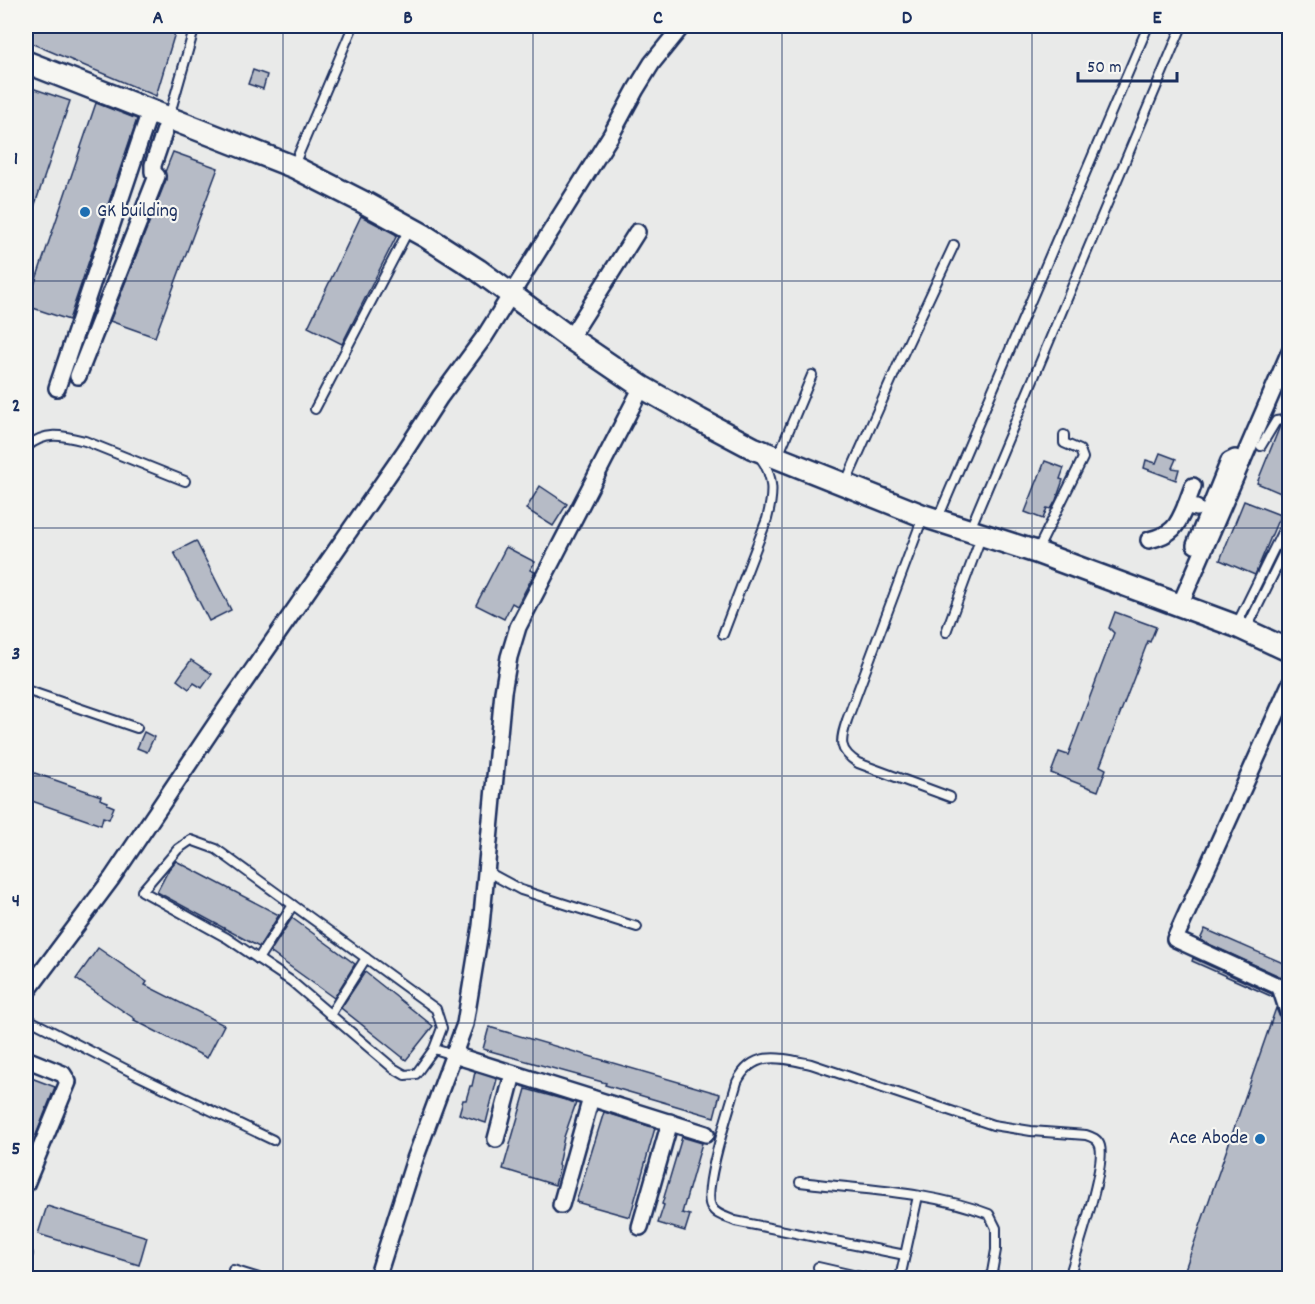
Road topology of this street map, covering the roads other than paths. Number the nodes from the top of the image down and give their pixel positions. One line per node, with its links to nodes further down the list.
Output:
1 (195, 26): 7 (lane)
2 (354, 26): 8 (lane)
3 (682, 26): 12 (street)
4 (1148, 26): 32 (lane)
5 (1182, 26): 33 (lane)
6 (26, 62): 7 (main road)
7 (160, 115): 8 (main road); 16 (street); 18 (street)
8 (294, 166): 9 (main road)
9 (410, 228): 12 (main road); 19 (lane)
10 (638, 232): 13 (street)
11 (954, 245): 27 (lane)
12 (512, 295): 13 (main road); 51 (street)
13 (570, 338): 17 (main road)
14 (1290, 351): 30 (street)
15 (812, 375): 25 (lane)
16 (78, 376)
17 (642, 387): 24 (main road); 46 (street)
18 (57, 388)
19 (315, 409)
20 (1290, 419): 22 (lane)
21 (1064, 435): 36 (lane)
22 (1261, 446)
23 (26, 447): 26 (lane)
24 (753, 448): 25 (main road); 40 (lane)
25 (778, 458): 27 (main road)
26 (185, 481)
27 (845, 485): 32 (main road)
28 (1193, 486): 29 (street)
29 (1186, 505): 30 (street); 34 (street)
30 (1213, 515): 37 (street)
31 (1290, 516): 38 (lane)
32 (931, 518): 33 (main road); 45 (lane)
33 (975, 533): 36 (main road); 39 (lane)
34 (1149, 540)
35 (1290, 540): 38 (lane)
36 (1036, 552): 37 (main road)
37 (1175, 603): 38 (main road)
38 (1241, 628): 41 (main road)
39 (946, 632)
40 (723, 634)
41 (1290, 651)
42 (1290, 684): 54 (street)
43 (26, 690): 44 (lane)
44 (137, 728)
45 (950, 796)
46 (486, 871): 48 (lane); 56 (street)
47 (293, 905): 49 (lane); 50 (lane); 50 (lane)
48 (637, 927)
49 (366, 958): 52 (lane); 55 (lane)
50 (258, 959): 52 (lane)
51 (26, 993)
52 (330, 1015): 55 (lane)
53 (26, 1018): 63 (lane)
54 (1290, 1018)
55 (435, 1049): 56 (lane)
56 (454, 1056): 58 (street); 73 (street)
57 (26, 1059): 65 (street)
58 (513, 1074): 59 (street); 62 (street)
59 (591, 1098): 60 (street); 67 (street)
60 (670, 1122): 61 (street); 68 (street)
61 (706, 1134)
62 (496, 1139)
63 (273, 1140)
64 (800, 1182): 66 (lane)
65 (26, 1184)
66 (918, 1196): 69 (lane); 76 (lane)
67 (561, 1205)
68 (640, 1227)
69 (905, 1255): 75 (lane); 77 (lane)
70 (818, 1267): 74 (lane)
71 (233, 1270): 72 (lane)
72 (259, 1278)
73 (376, 1278)
74 (866, 1278)
75 (900, 1278)
76 (991, 1278)
77 (1069, 1278)

